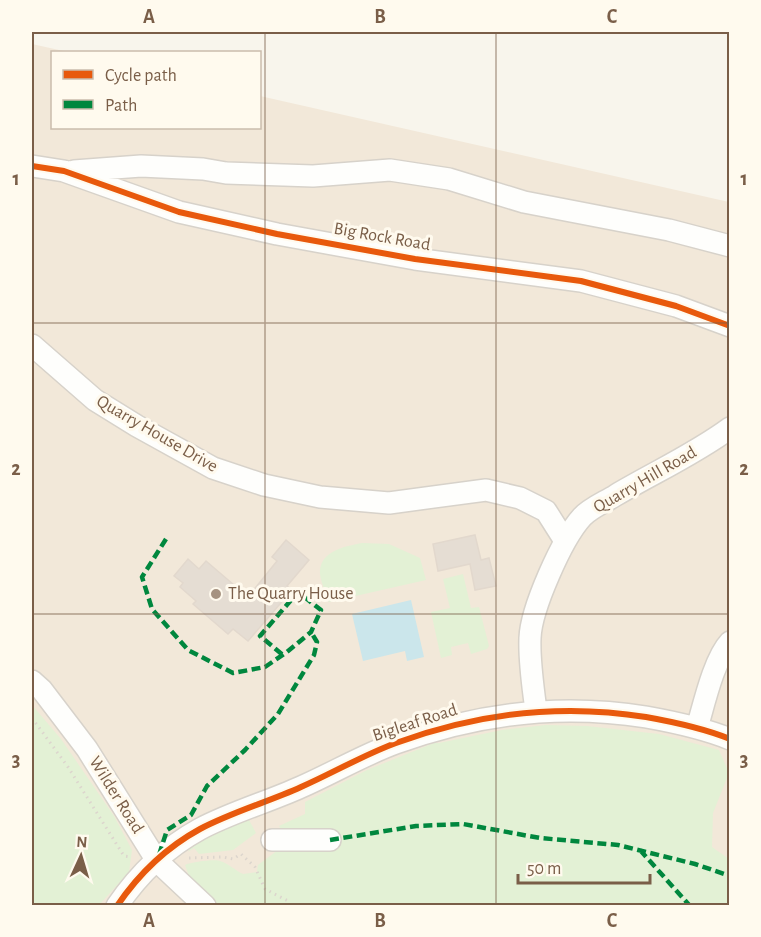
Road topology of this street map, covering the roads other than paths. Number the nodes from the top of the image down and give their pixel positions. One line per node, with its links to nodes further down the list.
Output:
1 (32, 166): 2 (street, Big Rock Road)
2 (64, 171): 3 (street); 4 (street, Big Rock Road)
3 (729, 246)
4 (729, 326)
5 (32, 345): 7 (street, Quarry House Drive)
6 (729, 428): 7 (street, Quarry Hill Road)
7 (565, 542): 10 (street, Quarry Hill Road)
8 (729, 642): 11 (street)
9 (32, 681): 15 (street, Wilder Road)
10 (536, 711): 11 (street, Bigleaf Road); 15 (street, Bigleaf Road)
11 (698, 728): 12 (street, Bigleaf Road)
12 (729, 739)
13 (272, 840): 14 (street)
14 (330, 840)
15 (157, 861): 16 (street, Bigleaf Road); 17 (street, Wilder Road)
16 (117, 906)
17 (205, 906)

